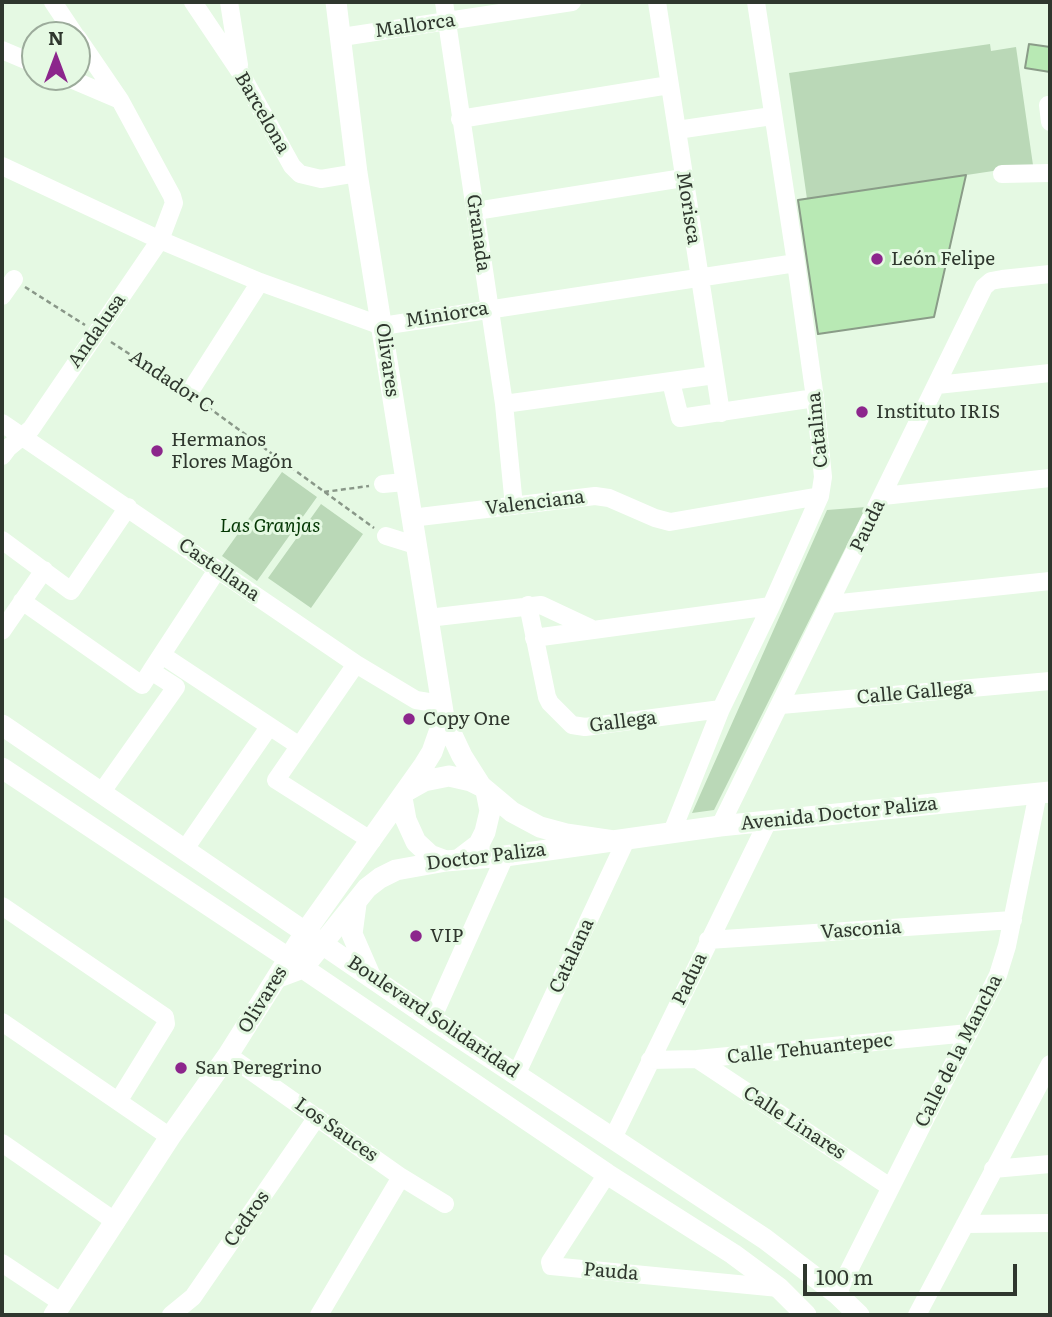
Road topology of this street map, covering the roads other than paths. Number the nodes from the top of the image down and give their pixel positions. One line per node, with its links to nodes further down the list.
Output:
1 (53, 2): 9 (street)
2 (193, 2): 15 (street, Barcelona)
3 (229, 2): 15 (street)
4 (336, 2): 11 (main road, Olivares)
5 (444, 2): 10 (street, Granada)
6 (572, 2): 10 (street, Mallorca)
7 (657, 2): 16 (street, Morisca)
8 (756, 2): 19 (street, Catalina)
9 (66, 21)
10 (446, 22): 11 (street, Mallorca); 20 (street, Granada)
11 (342, 37): 23 (main road, Olivares)
12 (2, 50): 13 (street)
13 (21, 58)
14 (91, 58): 18 (street)
15 (240, 72): 23 (street, Barcelona)
16 (669, 85): 20 (street); 21 (street, Morisca)
17 (91, 88): 18 (street)
18 (120, 100): 28 (street, Andalusa)
19 (772, 116): 21 (street); 29 (street, Catalina)
20 (460, 119): 27 (street, Granada)
21 (677, 130): 26 (street, Morisca)
22 (2, 166): 28 (street, Miniorca)
23 (357, 173): 36 (main road, Olivares)
24 (1050, 173): 25 (street)
25 (1002, 174)
26 (683, 178): 27 (street); 31 (street, Morisca)
27 (476, 211): 35 (street, Granada)
28 (160, 240): 33 (street, Miniorca); 46 (street, Andalusa)
29 (796, 262): 31 (street, Miniorca); 42 (street, Catalina)
30 (1050, 274): 40 (street, Pauda)
31 (698, 278): 35 (street, Miniorca); 38 (street, Morisca)
32 (14, 279): 34 (street)
33 (260, 282): 36 (street, Miniorca); 41 (street)
34 (2, 296)
35 (489, 309): 36 (street, Miniorca); 43 (street, Granada)
36 (382, 326): 49 (main road, Olivares)
37 (1050, 373): 40 (street)
38 (715, 375): 39 (street); 44 (street, Morisca)
39 (671, 382): 43 (street); 44 (street)
40 (937, 385): 52 (street, Pauda)
41 (189, 393)
42 (815, 398): 44 (street); 51 (street, Catalina)
43 (504, 404): 53 (street, Granada)
44 (721, 413)
45 (2, 423): 46 (street, Castellana)
46 (23, 437): 47 (street, Andalusa); 54 (street, Castellana)
47 (2, 456)
48 (1050, 478): 52 (street)
49 (405, 482): 50 (street); 55 (main road, Olivares)
50 (383, 484)
51 (820, 496): 53 (street, Valenciana); 65 (street, Catalina)
52 (883, 496): 63 (street, Pauda)
53 (514, 506): 55 (street, Valenciana)
54 (128, 507): 59 (street); 60 (street, Castellana)
55 (411, 518): 58 (main road, Olivares)
56 (386, 536): 58 (street)
57 (2, 540): 59 (street)
58 (415, 545): 66 (main road, Olivares)
59 (44, 570): 62 (street)
60 (217, 570): 70 (street); 71 (street, Castellana)
61 (1050, 581): 63 (street)
62 (22, 601): 68 (street); 72 (street)
63 (831, 604): 74 (street, Pauda)
64 (528, 606): 66 (street); 67 (street); 69 (street, Gallega)
65 (771, 606): 67 (street); 75 (street, Catalina)
66 (428, 618): 76 (main road, Olivares)
67 (594, 629): 69 (street)
68 (2, 631)
69 (534, 638): 75 (street, Gallega)
70 (162, 655): 72 (street); 78 (street)
71 (356, 664): 76 (street, Castellana); 79 (street)
72 (151, 671): 82 (street)
73 (1050, 681): 74 (street, Calle Gallega)
74 (781, 705): 86 (street, Pauda)
75 (721, 709): 87 (street, Catalina)
76 (443, 711): 81 (main road, Olivares); 84 (main road, Olivares)
77 (2, 725): 82 (main road, Boulevard Solidaridad)
78 (269, 727): 79 (street); 90 (street)
79 (298, 745): 89 (street)
80 (2, 768): 98 (main road, Boulevard Solidaridad)
81 (484, 789): 84 (main road); 88 (main road, Olivares); 92 (main road)
82 (101, 793): 90 (main road, Boulevard Solidaridad)
83 (1044, 793): 85 (main road, Avenida Doctor Paliza); 95 (street, Calle de la Mancha)
84 (405, 794): 89 (main road, Olivares); 92 (main road)
85 (768, 821): 86 (main road, Avenida Doctor Paliza); 97 (street, Padua)
86 (720, 826): 87 (main road, Avenida Doctor Paliza)
87 (672, 832): 88 (main road, Avenida Doctor Paliza)
88 (620, 839): 91 (main road, Doctor Paliza); 107 (street, Catalana)
89 (372, 841): 96 (main road, Olivares)
90 (185, 849): 96 (main road, Boulevard Solidaridad)
91 (505, 856): 92 (main road, Doctor Paliza); 100 (street)
92 (452, 860): 93 (main road, Doctor Paliza)
93 (356, 902): 96 (main road, Doctor Paliza); 99 (main road)
94 (2, 906): 108 (street)
95 (1013, 920): 97 (street, Vasconia); 102 (street, Calle de la Mancha)
96 (315, 937): 98 (main road, Olivares); 99 (main road, Boulevard Solidaridad)
97 (708, 940): 105 (street, Padua)
98 (290, 967): 103 (main road, Olivares); 115 (main road, Boulevard Solidaridad)
99 (369, 974): 100 (main road, Boulevard Solidaridad)
100 (432, 1019): 107 (main road, Boulevard Solidaridad)
101 (2, 1021): 108 (street)
102 (969, 1033): 104 (street, Calle Tehuantepec); 117 (street, Calle de la Mancha)
103 (228, 1055): 109 (street, Los Sauces); 110 (main road, Olivares)
104 (697, 1059): 105 (street, Calle Tehuantepec); 117 (street, Calle Linares)
105 (650, 1060): 111 (street, Padua)
106 (1050, 1064): 114 (street)
107 (517, 1073): 111 (main road, Boulevard Solidaridad)
108 (119, 1100): 110 (street)
109 (317, 1117): 116 (street, Los Sauces); 126 (street, Cedros)
110 (170, 1137): 119 (main road, Olivares)
111 (612, 1138): 124 (main road, Boulevard Solidaridad)
112 (2, 1143): 119 (street)
113 (1050, 1164): 114 (street)
114 (993, 1169): 121 (street)
115 (607, 1174): 123 (main road, Boulevard Solidaridad); 123 (street, Pauda)
116 (401, 1177): 118 (street, Los Sauces); 127 (street)
117 (890, 1187): 124 (street, Calle de la Mancha)
118 (445, 1204)
119 (116, 1222): 125 (main road, Olivares)
120 (1050, 1223): 121 (street)
121 (965, 1224): 130 (street)
122 (2, 1263): 125 (street)
123 (779, 1288): 128 (main road, Boulevard Solidaridad)
124 (837, 1294): 129 (main road, Boulevard Solidaridad)
125 (58, 1309)
126 (171, 1315)
127 (319, 1315)
128 (806, 1315)
129 (859, 1315)
130 (917, 1315)

